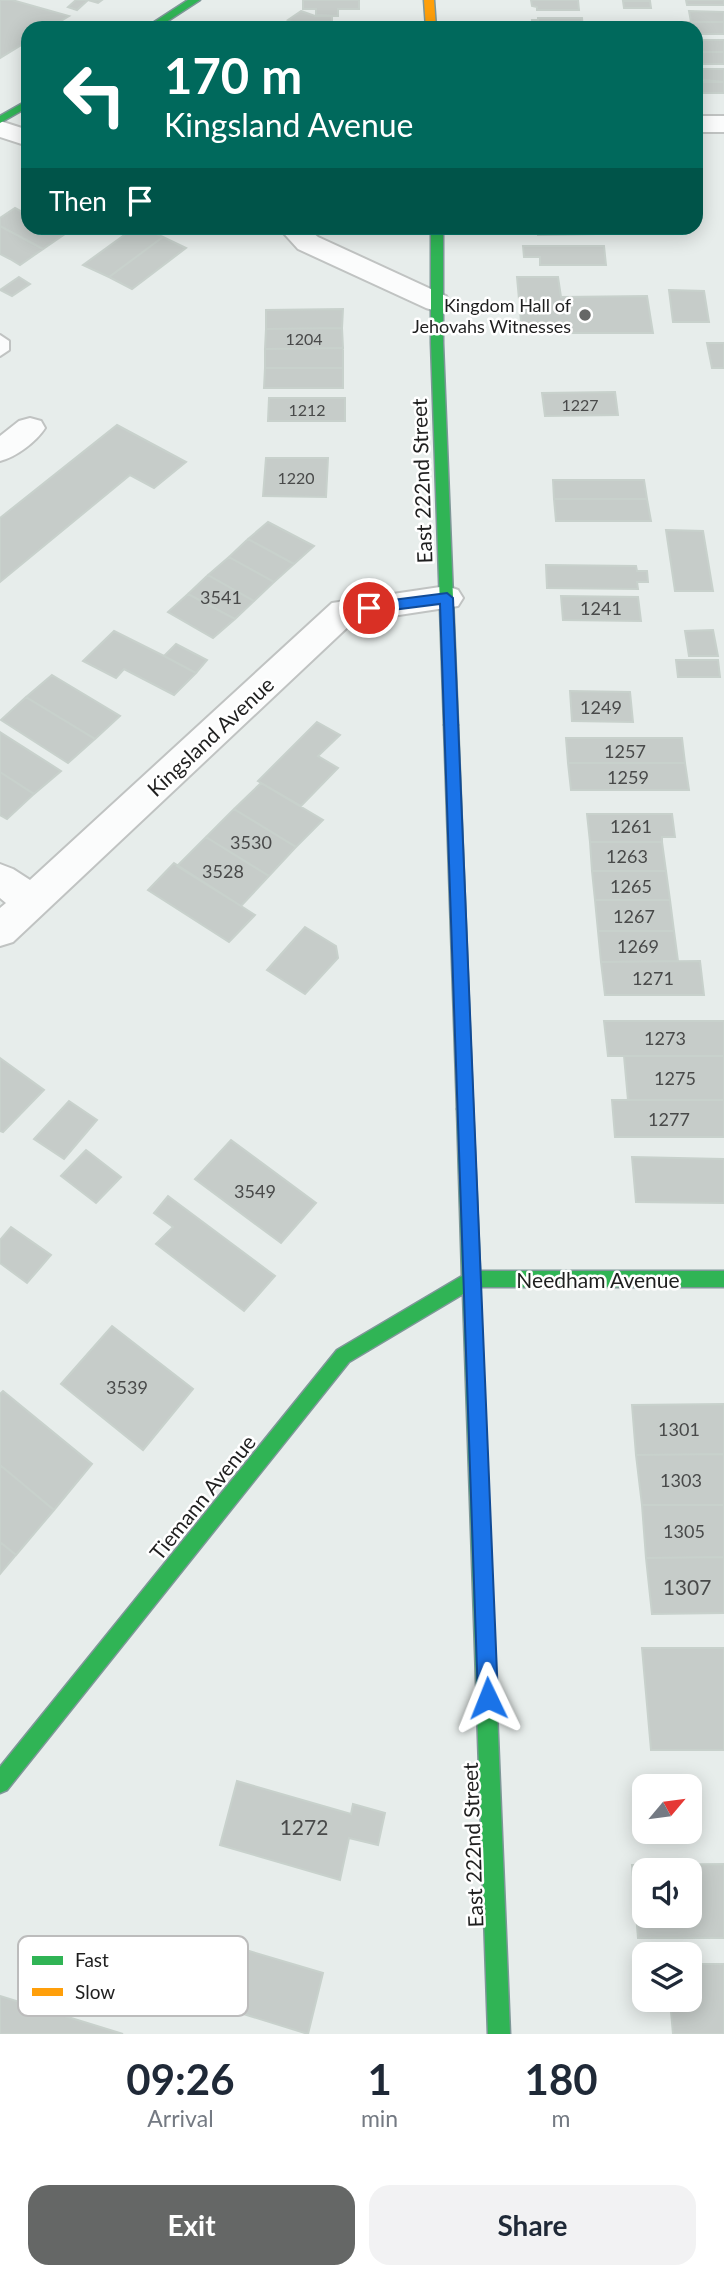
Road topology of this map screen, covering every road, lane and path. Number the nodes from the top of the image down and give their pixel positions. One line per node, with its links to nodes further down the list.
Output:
1 (195, 0): 3 (street)
2 (429, 0): 4 (street)
3 (161, 21)
4 (430, 21)
5 (21, 107): 6 (street)
6 (0, 120)
7 (703, 124): 8 (street)
8 (724, 124)
9 (0, 129): 10 (street)
10 (21, 136)
11 (299, 235): 13 (street)
12 (437, 235): 13 (street, East 222nd Street)
13 (436, 302): 18 (street, East 222nd Street)
14 (0, 341): 15 (lane)
15 (0, 350)
16 (30, 428): 17 (street)
17 (0, 451)
18 (447, 598): 20 (street, Kingsland Avenue); 22 (street, East 222nd Street)
19 (0, 879): 20 (street)
20 (32, 901): 21 (street, Kingsland Avenue)
21 (0, 932)
22 (473, 1279): 23 (street, Needham Avenue); 24 (street, Tiemann Avenue); 25 (street, East 222nd Street)
23 (724, 1279)
24 (0, 1783)
25 (499, 2034)

